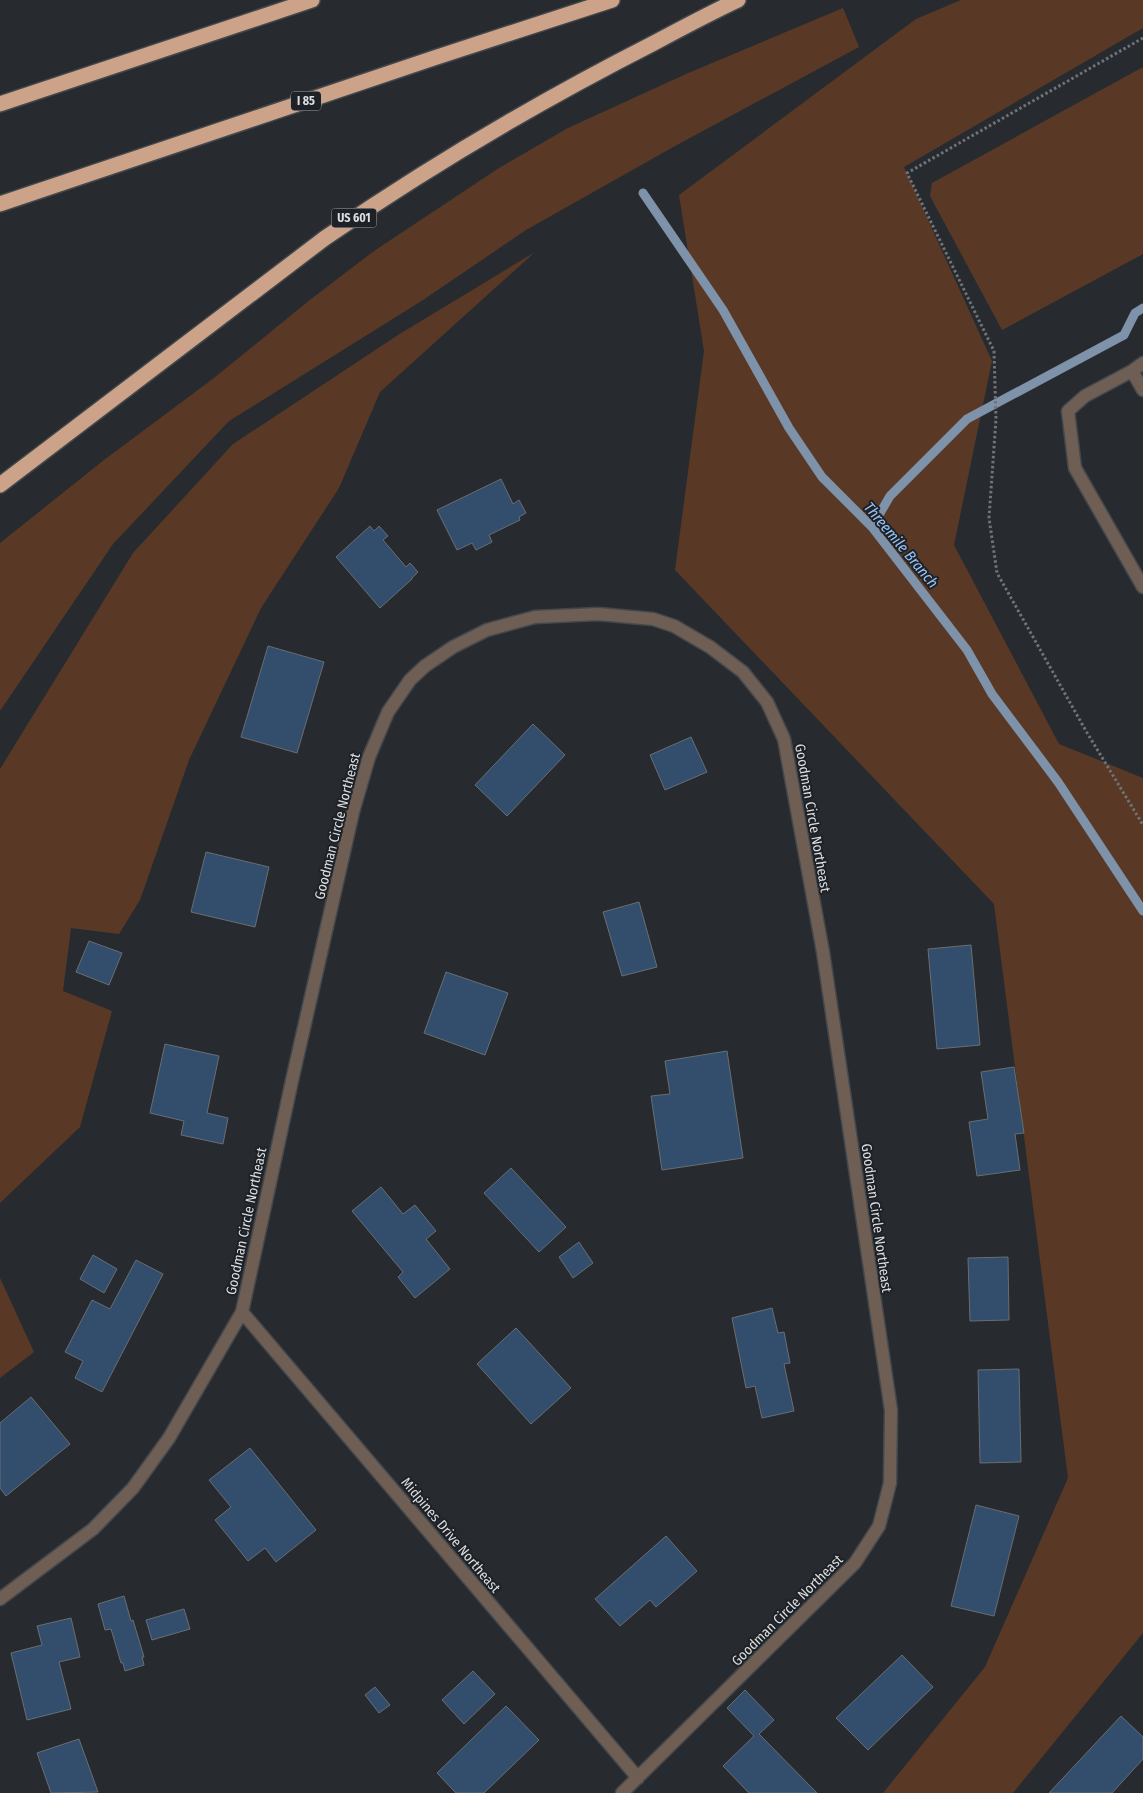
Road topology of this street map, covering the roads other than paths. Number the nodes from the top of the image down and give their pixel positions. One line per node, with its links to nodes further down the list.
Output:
1 (312, 0): 4 (highway)
2 (612, 0): 5 (highway, I 85)
3 (738, 0): 9 (highway, US 601)
4 (0, 104)
5 (0, 204)
6 (1143, 364): 7 (street)
7 (1132, 370): 8 (street); 10 (street)
8 (1143, 390)
9 (0, 485)
10 (1143, 587)
11 (242, 1312): 12 (street, Goodman Circle Northeast); 13 (street, Midpines Drive Northeast); 13 (street, Goodman Circle Northeast)
12 (0, 1599)
13 (638, 1778): 14 (street, Goodman Circle Northeast)
14 (622, 1793)

